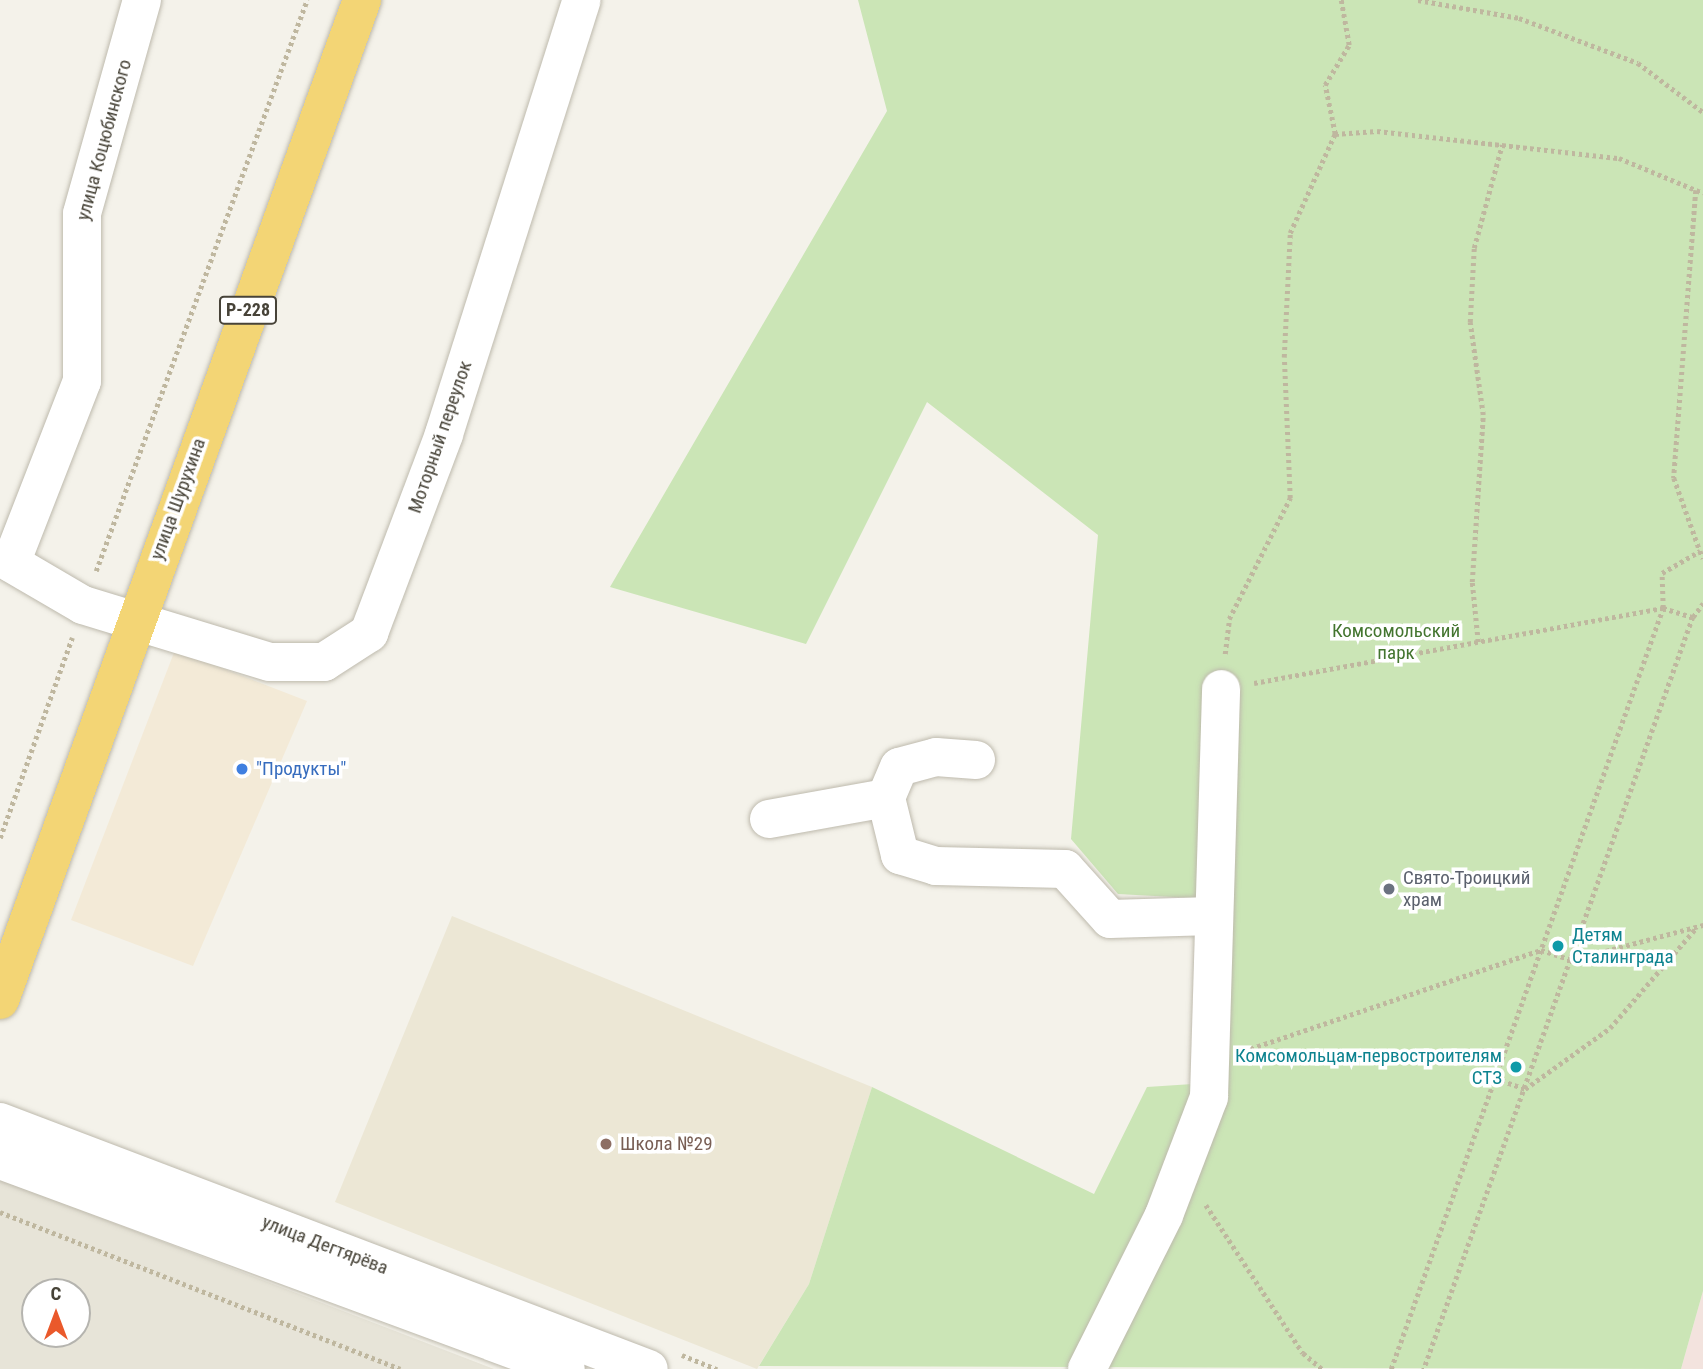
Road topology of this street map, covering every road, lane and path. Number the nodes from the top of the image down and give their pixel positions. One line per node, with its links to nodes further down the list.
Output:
1 (142, 0): 15 (street, улица Коцюбинского)
2 (307, 0): 17 (path)
3 (362, 0): 20 (highway, улица Шурухина / Р-228)
4 (582, 0): 20 (street, Моторный переулок)
5 (1341, 0): 8 (path)
6 (1418, 0): 7 (path)
7 (1703, 112)
8 (1335, 134): 9 (path); 22 (path)
9 (1502, 145): 10 (path); 21 (path)
10 (1696, 190): 11 (path); 13 (path)
11 (1703, 193)
12 (1703, 542): 13 (path)
13 (1700, 551): 14 (path); 18 (path)
14 (1703, 558)
15 (11, 563): 17 (street, Моторный переулок)
16 (1703, 603): 19 (path)
17 (83, 605): 20 (street, Моторный переулок); 26 (path)
18 (1663, 608): 19 (path); 21 (path); 29 (path)
19 (1693, 617): 30 (path)
20 (134, 619): 31 (highway, улица Шурухина / Р-228)
21 (1478, 642): 22 (path)
22 (1221, 689): 27 (street)
23 (976, 760): 24 (street)
24 (886, 798): 25 (street); 27 (street)
25 (769, 820)
26 (0, 838)
27 (1213, 916): 32 (street)
28 (1700, 926): 30 (path); 34 (path)
29 (1541, 950): 30 (path); 32 (path); 33 (path)
30 (1572, 960): 34 (path)
31 (0, 1000)
32 (1210, 1062): 37 (street)
33 (1495, 1078): 34 (path); 44 (path)
34 (1525, 1089): 45 (path)
35 (0, 1122): 41 (street, улица Дегтярёва)
36 (0, 1160): 40 (street, улица Дегтярёва)
37 (1182, 1168): 42 (street); 43 (path)
38 (0, 1212): 39 (path)
39 (400, 1369)
40 (566, 1369)
41 (649, 1369)
42 (1087, 1369)
43 (1322, 1369)
44 (1391, 1369)
45 (1424, 1369)

